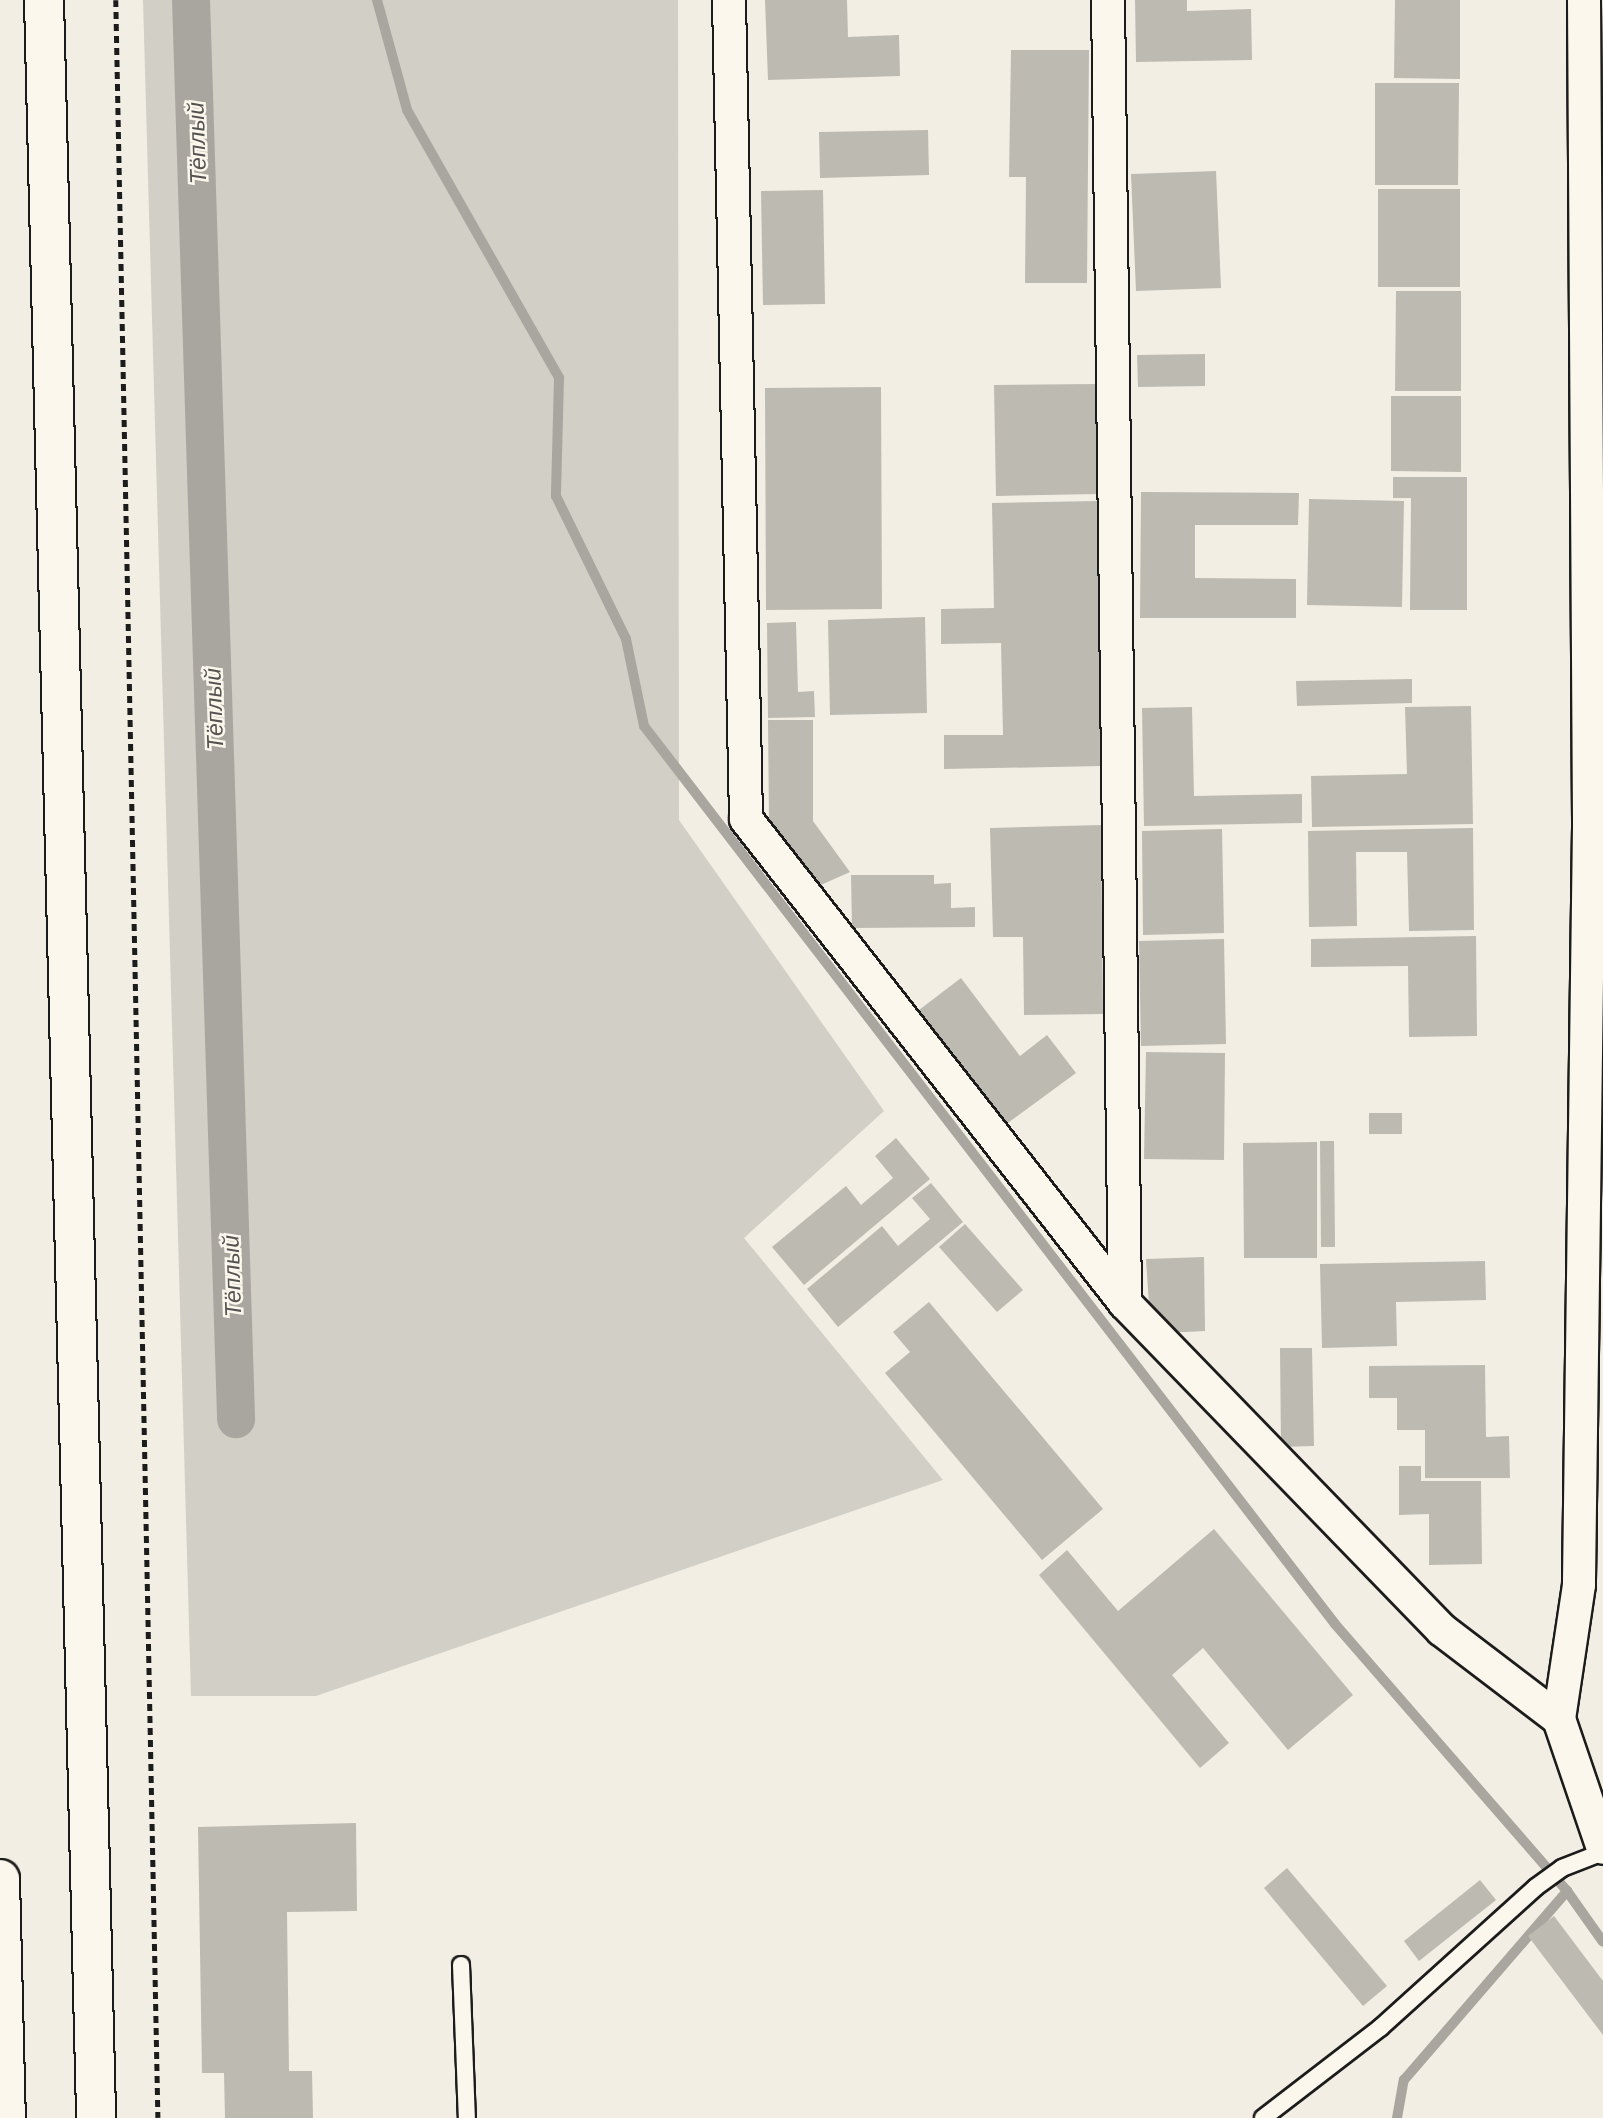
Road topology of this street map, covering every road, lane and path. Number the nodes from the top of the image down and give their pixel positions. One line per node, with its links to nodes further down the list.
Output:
1 (44, 0): 13 (main road)
2 (116, 0): 14 (path)
3 (729, 0): 7 (street)
4 (1108, 0): 7 (street)
5 (1584, 0): 6 (street)
6 (1596, 825): 8 (street)
7 (1125, 1304): 8 (street)
8 (1559, 1719): 9 (street)
9 (1603, 1850): 16 (lane)
10 (0, 1878): 12 (main road)
11 (461, 1965): 15 (lane)
12 (6, 2118)
13 (96, 2118)
14 (158, 2118)
15 (467, 2118)
16 (1263, 2118)

